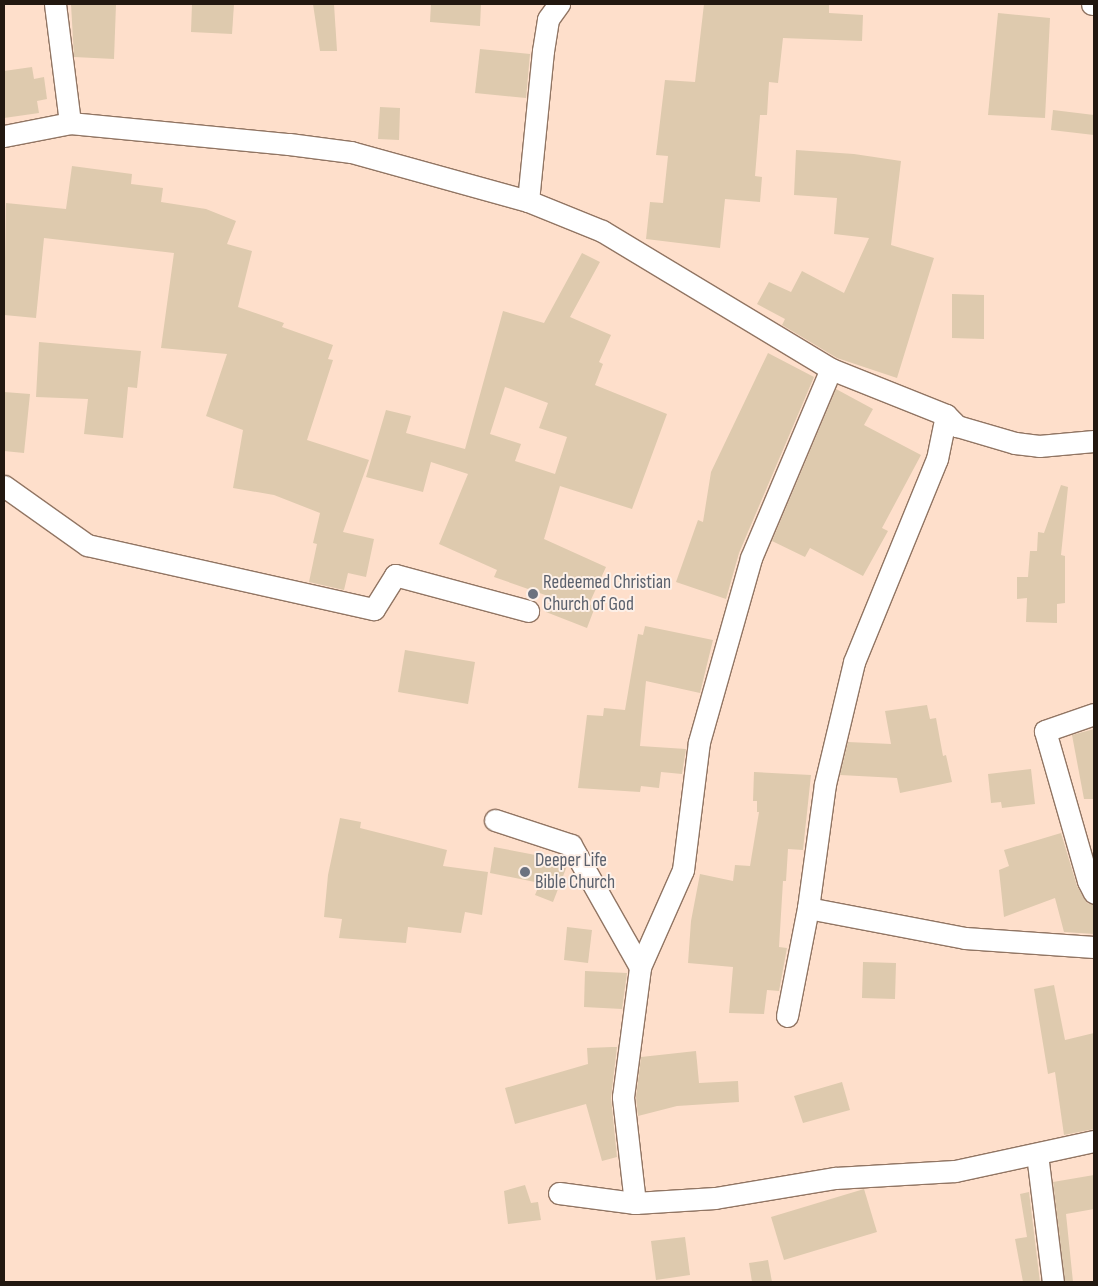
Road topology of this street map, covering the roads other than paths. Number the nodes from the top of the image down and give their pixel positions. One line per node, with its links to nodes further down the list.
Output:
1 (55, 4): 3 (street)
2 (558, 4): 5 (street)
3 (70, 123): 4 (street); 5 (street)
4 (4, 136)
5 (528, 201): 6 (street)
6 (831, 369): 7 (street); 16 (street)
7 (946, 415): 8 (street); 14 (street)
8 (1094, 441)
9 (4, 486): 10 (street)
10 (528, 611)
11 (1094, 714): 13 (street)
12 (495, 820): 16 (street)
13 (1094, 892)
14 (808, 908): 15 (street); 17 (street)
15 (1094, 947)
16 (640, 967): 21 (street)
17 (787, 1016)
18 (1094, 1141): 19 (street)
19 (1038, 1154): 21 (street); 22 (street)
20 (559, 1193): 21 (street)
21 (635, 1203)
22 (1053, 1282)

